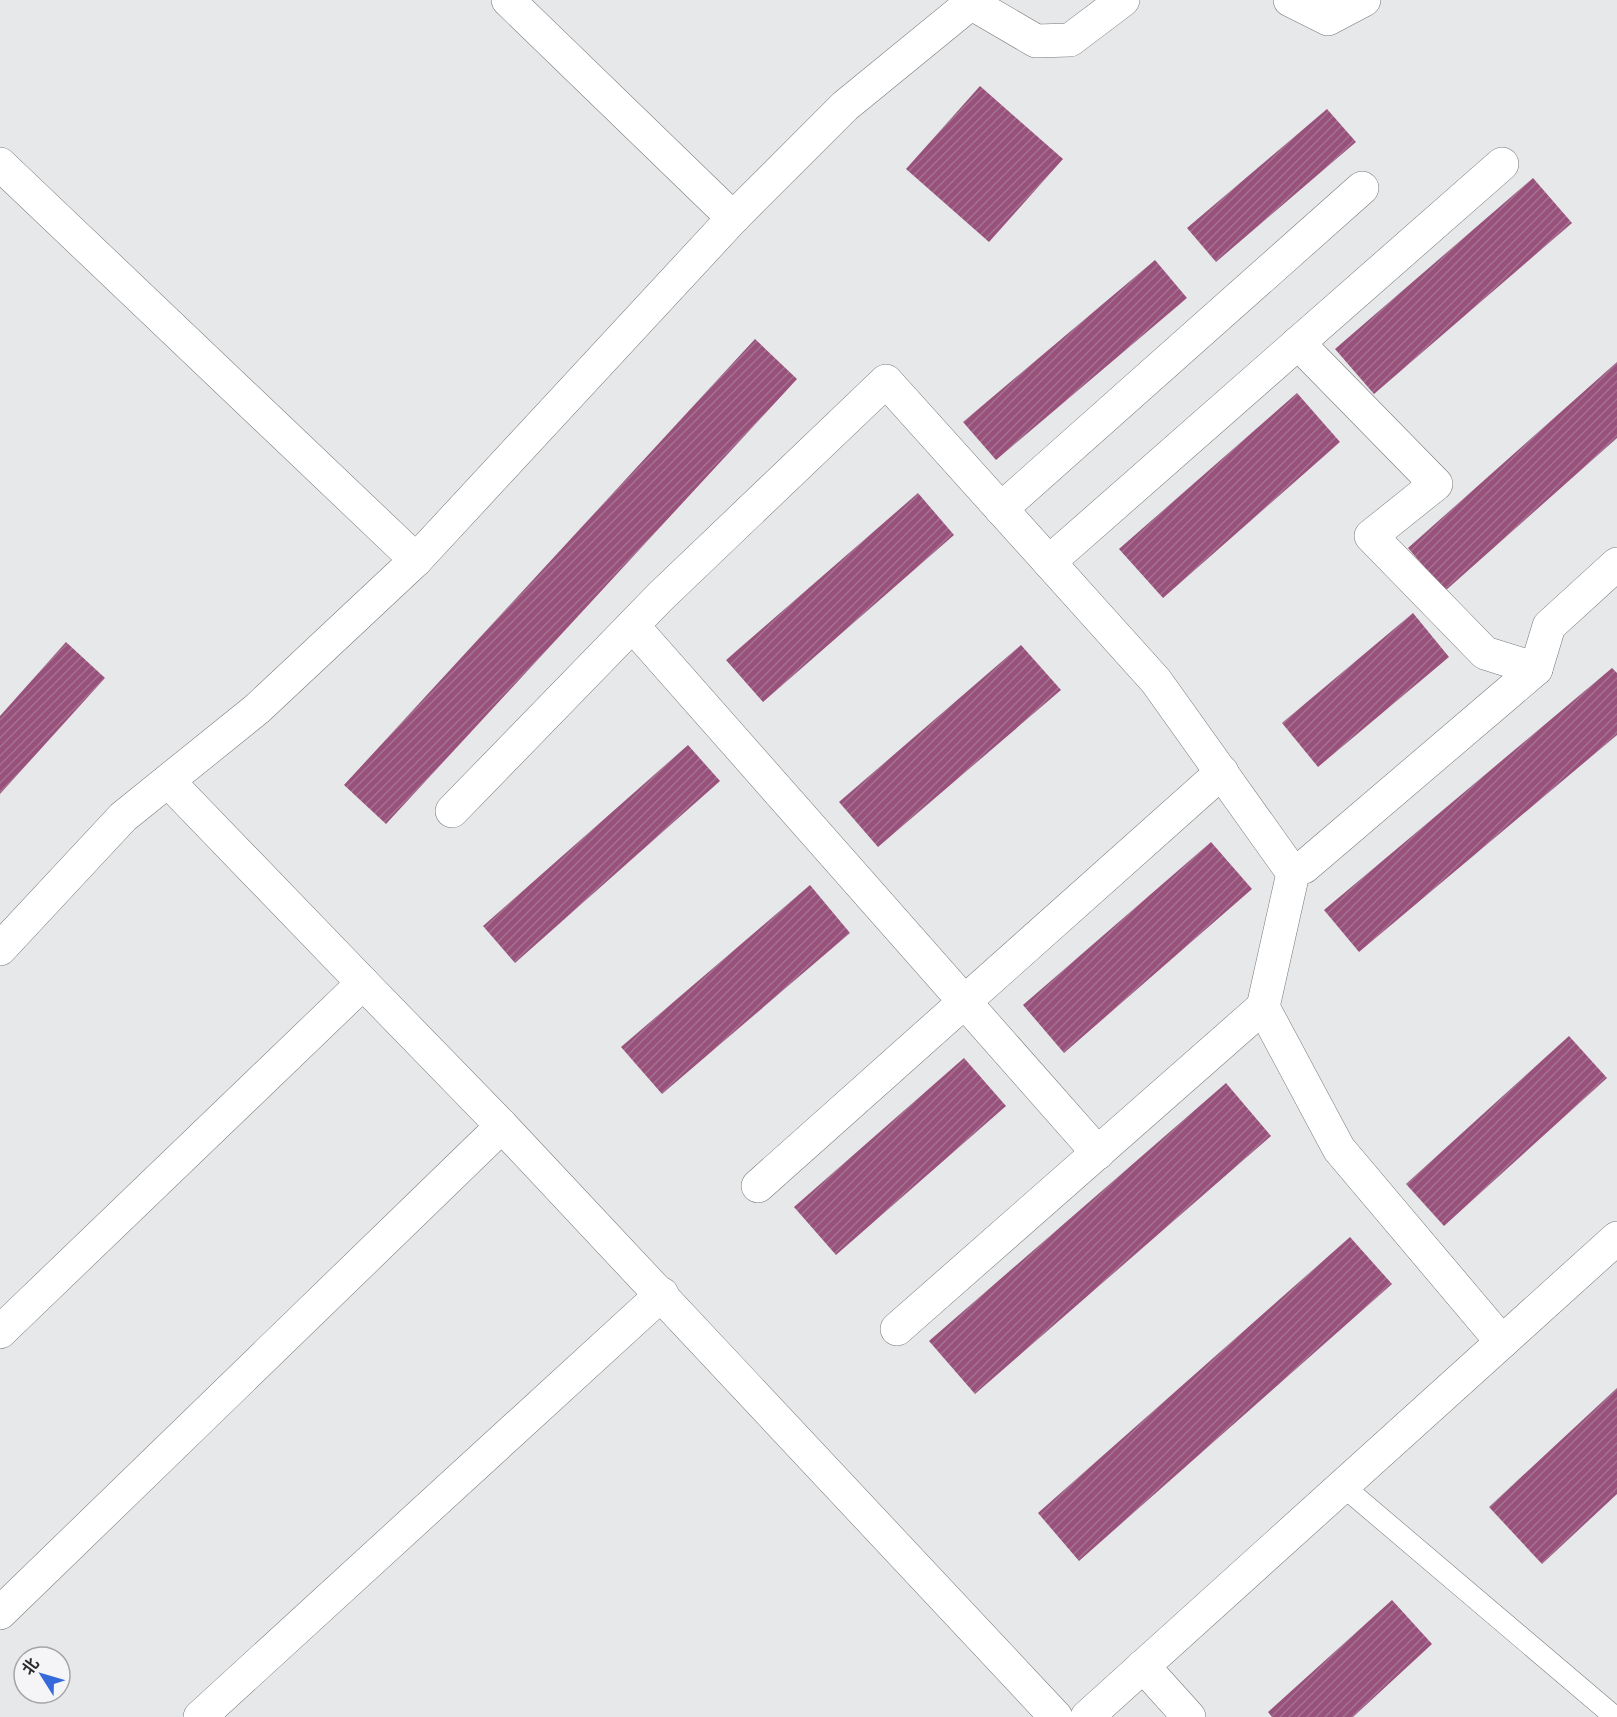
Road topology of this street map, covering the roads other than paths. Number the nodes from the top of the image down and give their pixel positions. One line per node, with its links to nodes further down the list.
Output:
1 (508, 0): 8 (street)
2 (1123, 0): 8 (street)
3 (1290, 0): 4 (street)
4 (1364, 0)
5 (0, 164): 11 (street)
6 (1502, 164): 9 (street)
7 (1362, 188): 10 (street)
8 (733, 218): 11 (street)
9 (1298, 343): 12 (street); 15 (street)
10 (1001, 508): 12 (street); 14 (street)
11 (416, 560): 17 (street)
12 (1049, 562): 16 (street)
13 (1617, 564): 15 (street)
14 (633, 626): 18 (street); 22 (street)
15 (1536, 669): 19 (street)
16 (1222, 772): 22 (street); 23 (street)
17 (168, 781): 20 (street); 21 (street)
18 (452, 811)
19 (1304, 867)
20 (0, 949)
21 (363, 983): 24 (street); 30 (street)
22 (965, 1002): 25 (street); 26 (street)
23 (1263, 1007): 25 (street); 31 (street)
24 (502, 1126): 28 (street); 33 (street)
25 (1098, 1153): 29 (street)
26 (758, 1186)
27 (1617, 1238): 31 (street)
28 (662, 1294): 35 (street); 36 (street)
29 (897, 1329)
30 (0, 1332)
31 (1502, 1342): 32 (street)
32 (1343, 1486): 34 (street); 39 (lane)
33 (0, 1613)
34 (1143, 1666): 37 (street); 38 (street)
35 (200, 1717)
36 (1056, 1717)
37 (1087, 1717)
38 (1189, 1717)
39 (1615, 1717)

